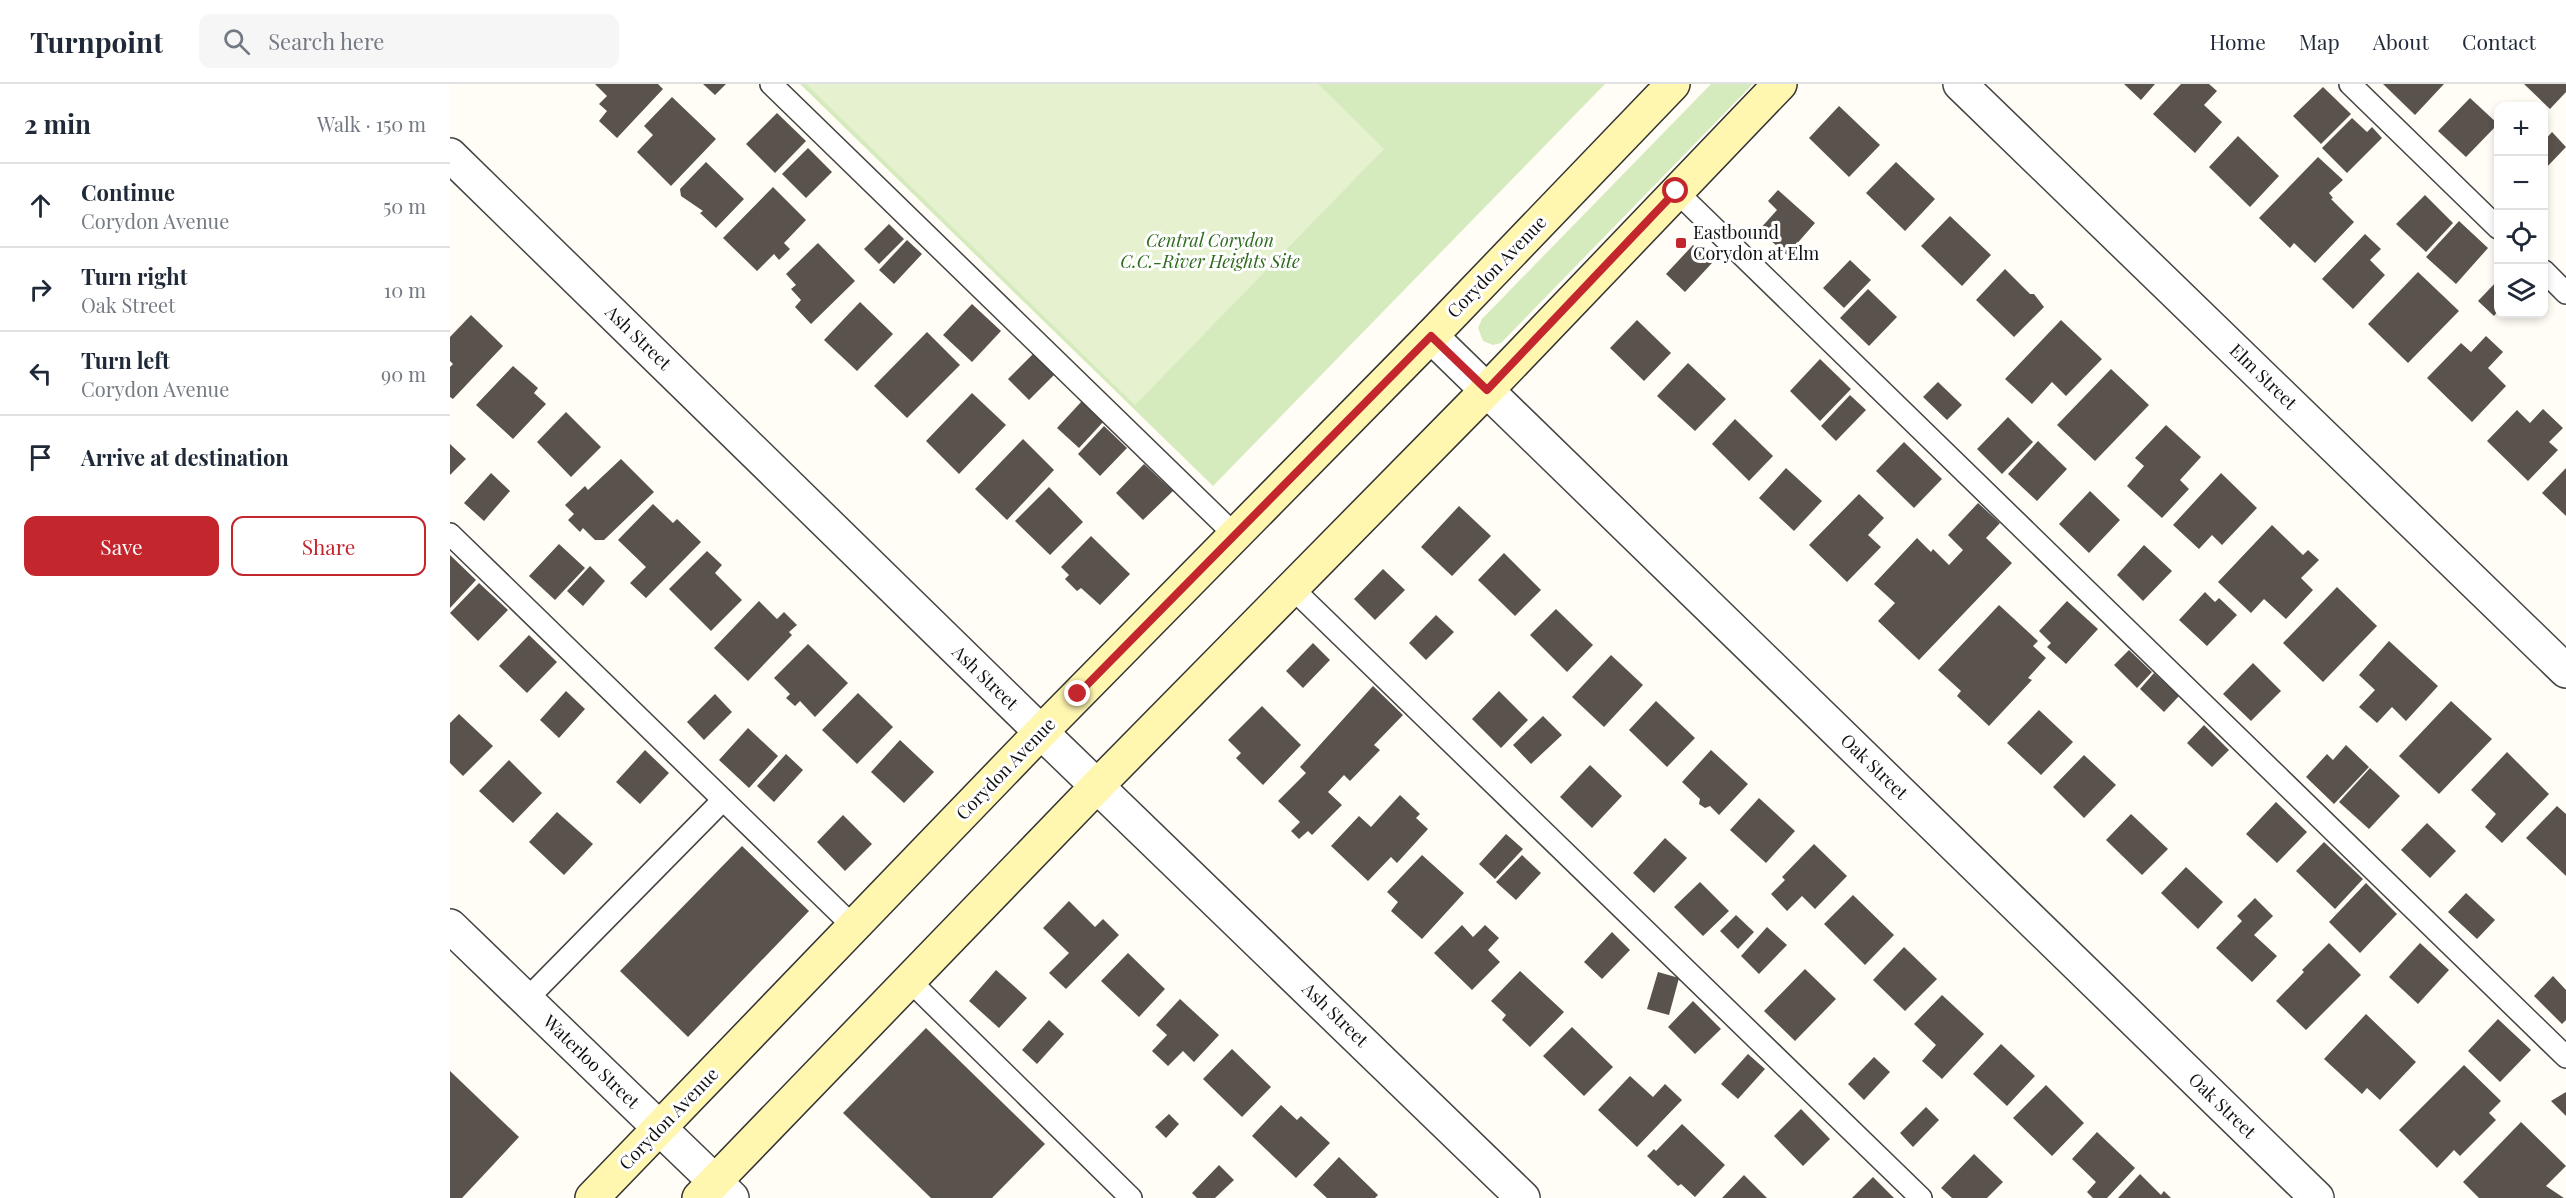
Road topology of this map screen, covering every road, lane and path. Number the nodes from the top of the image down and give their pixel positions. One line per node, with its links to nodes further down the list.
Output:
1 (771, 84): 14 (lane)
2 (1673, 84): 11 (main road, Corydon Avenue)
3 (1780, 84): 7 (main road)
4 (1960, 84): 16 (street, Elm Street)
5 (2350, 84): 8 (lane)
6 (450, 155): 17 (street, Ash Street)
7 (1676, 191): 12 (main road); 24 (lane)
8 (2494, 223)
9 (2548, 275): 10 (lane)
10 (2566, 293)
11 (1431, 336): 12 (street, Oak Street); 14 (main road, Corydon Avenue)
12 (1487, 390): 15 (main road); 31 (street, Oak Street)
13 (450, 534): 19 (lane)
14 (1235, 535): 17 (main road, Corydon Avenue)
15 (1291, 587): 18 (main road); 30 (lane)
16 (2566, 670)
17 (1041, 732): 18 (street, Ash Street); 21 (main road, Corydon Avenue)
18 (1098, 785): 22 (main road); 29 (street, Ash Street)
19 (723, 800): 21 (lane); 23 (lane)
20 (450, 926): 23 (street, Waterloo Street)
21 (853, 926): 25 (main road, Corydon Avenue)
22 (909, 980): 26 (main road); 28 (lane)
23 (526, 1000): 25 (street, Waterloo Street)
24 (2566, 1057)
25 (660, 1129): 26 (street, Waterloo Street); 27 (main road, Corydon Avenue)
26 (716, 1193)
27 (592, 1198)
28 (1131, 1198)
29 (1523, 1198)
30 (1921, 1198)
31 (2317, 1198)

